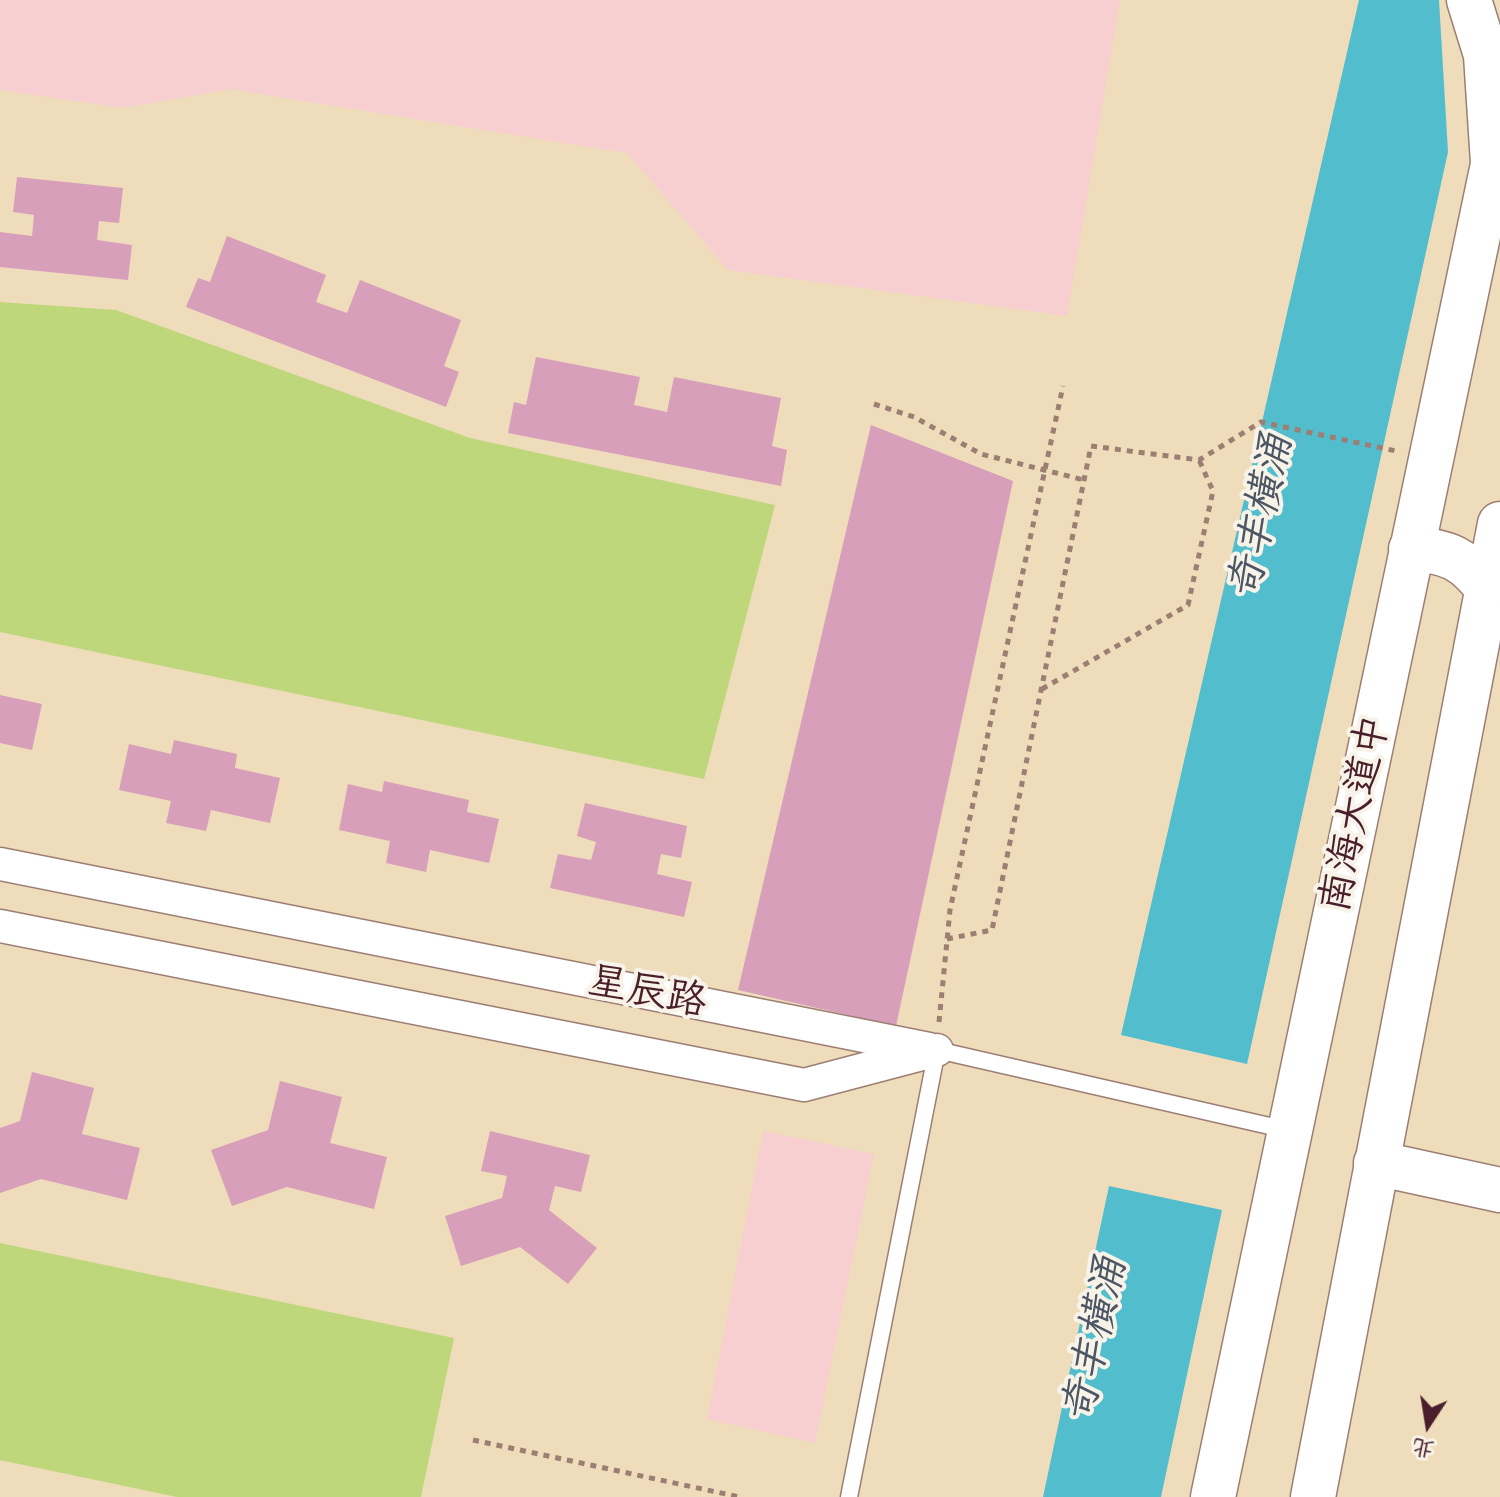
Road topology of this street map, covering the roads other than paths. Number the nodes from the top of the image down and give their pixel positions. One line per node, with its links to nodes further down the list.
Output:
1 (1469, 0): 2 (main road, 南海大道中)
2 (1496, 149): 4 (main road, 南海大道中)
3 (1500, 524): 5 (main road)
4 (1411, 549): 5 (main road); 9 (main road, 南海大道中)
5 (1487, 588): 10 (main road)
6 (0, 864): 8 (street, 星辰路)
7 (0, 926): 8 (street)
8 (937, 1050): 9 (lane, 星辰路); 12 (lane)
9 (1291, 1131): 13 (main road, 南海大道中)
10 (1376, 1163): 11 (main road); 14 (main road)
11 (1500, 1190)
12 (849, 1497)
13 (1213, 1497)
14 (1313, 1497)

